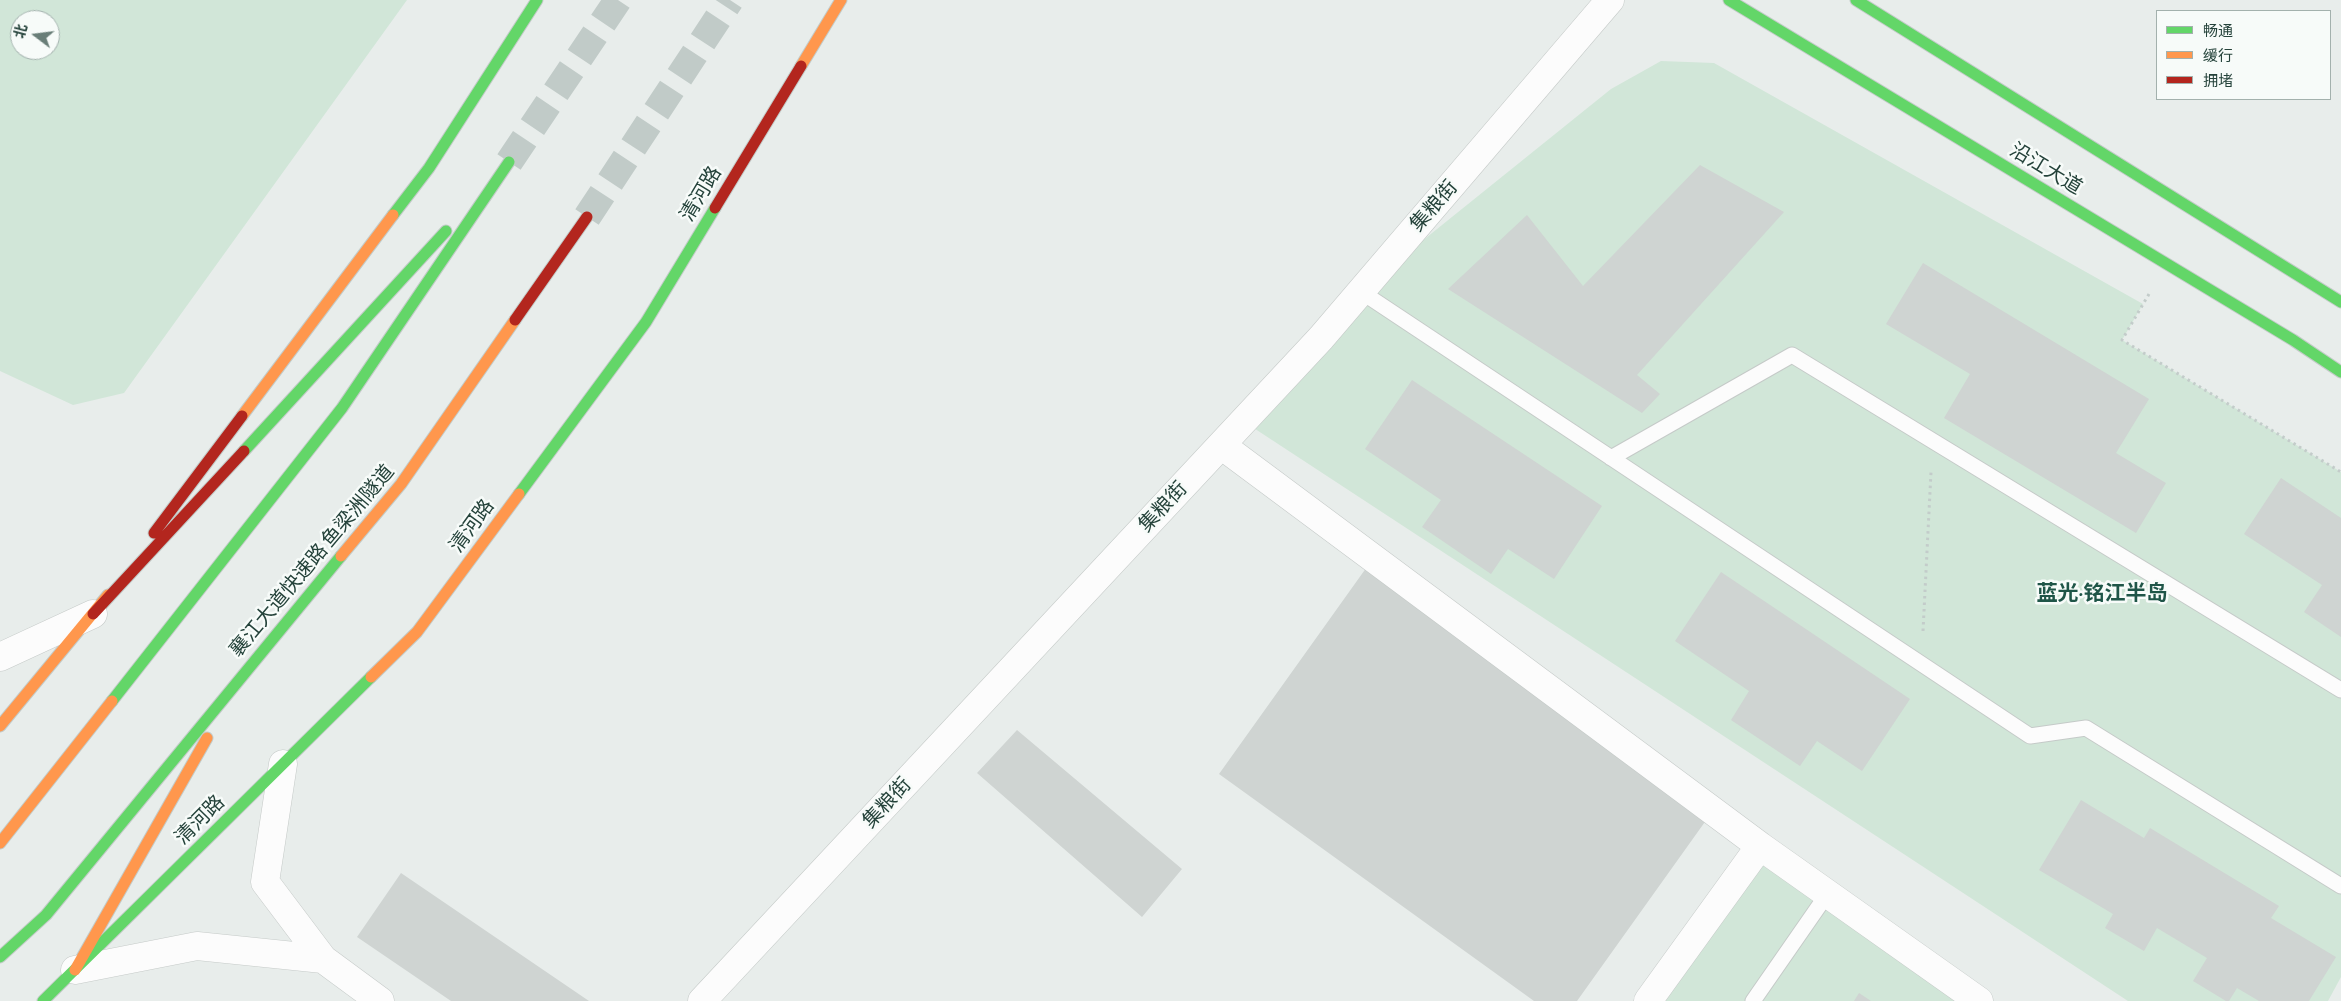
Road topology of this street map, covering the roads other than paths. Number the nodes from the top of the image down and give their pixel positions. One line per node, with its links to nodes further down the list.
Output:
1 (537, 0): 12 (main road)
2 (840, 0): 17 (main road, 清河路)
3 (1610, 0): 7 (street, 集粮街)
4 (1729, 0): 9 (main road, 沿江大道)
5 (1856, 0): 8 (main road)
6 (587, 217): 14 (main road, 襄江大道快速路 鱼梁洲隧道)
7 (1360, 291): 10 (street, 集粮街); 11 (lane)
8 (2341, 302)
9 (2341, 372)
10 (1221, 445): 19 (street); 27 (street, 集粮街)
11 (1611, 458): 15 (lane); 20 (lane)
12 (93, 614): 13 (street); 16 (main road); 18 (main road)
13 (0, 657)
14 (245, 671): 22 (main road, 襄江大道快速路 鱼梁洲隧道); 24 (main road)
15 (2341, 690)
16 (0, 726)
17 (284, 764): 23 (street); 24 (main road, 清河路)
18 (0, 843)
19 (1760, 846): 21 (street); 28 (street)
20 (2341, 886)
21 (1828, 893): 29 (lane); 30 (street)
22 (0, 957)
23 (323, 959): 24 (street); 26 (street)
24 (75, 970): 25 (main road, 清河路)
25 (43, 1001)
26 (380, 1001)
27 (702, 1001)
28 (1648, 1001)
29 (1754, 1001)
30 (1979, 1001)

